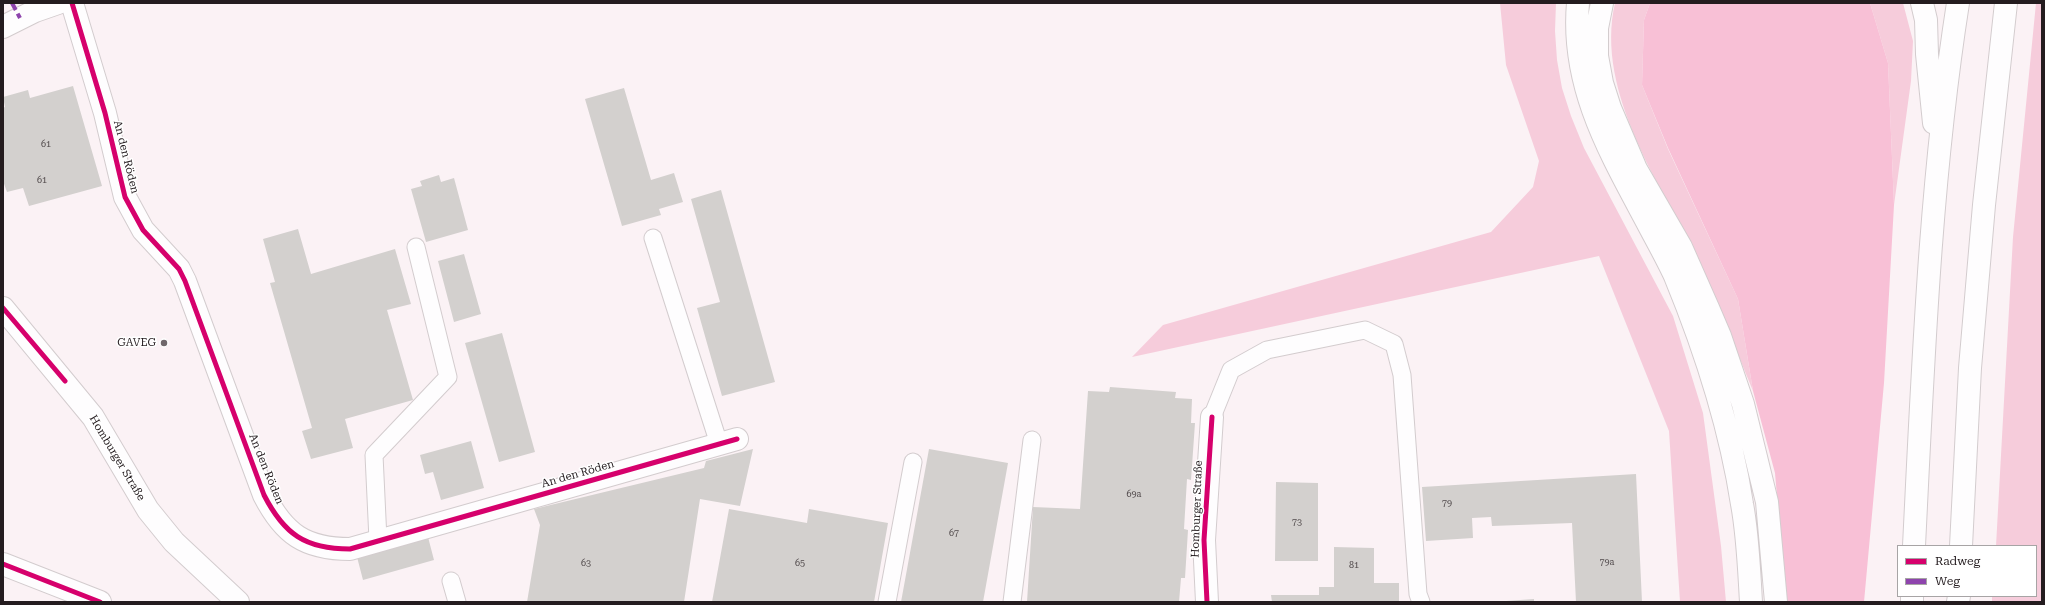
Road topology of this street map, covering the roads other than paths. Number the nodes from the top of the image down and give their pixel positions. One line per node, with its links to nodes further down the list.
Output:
1 (58, 3): 8 (main road)
2 (72, 3): 17 (main road, An den Röden)
3 (1578, 3): 29 (main road)
4 (1602, 3): 30 (main road)
5 (1922, 3): 9 (main road)
6 (1958, 3): 9 (main road)
7 (2006, 3): 19 (main road)
8 (12, 16)
9 (1938, 164): 18 (main road)
10 (653, 238): 15 (lane)
11 (416, 247): 17 (lane)
12 (3, 308): 23 (main road, Homburger Straße)
13 (1212, 417): 27 (main road, Homburger Straße); 28 (lane)
14 (1032, 440): 26 (lane)
15 (728, 442): 17 (main road, An den Röden)
16 (914, 462): 25 (lane)
17 (378, 540)
18 (1914, 545)
19 (1961, 545)
20 (3, 564): 22 (main road)
21 (451, 582): 24 (lane)
22 (100, 602)
23 (238, 602)
24 (457, 602)
25 (887, 602)
26 (1012, 602)
27 (1207, 602)
28 (1421, 602)
29 (1751, 602)
30 (1776, 602)

